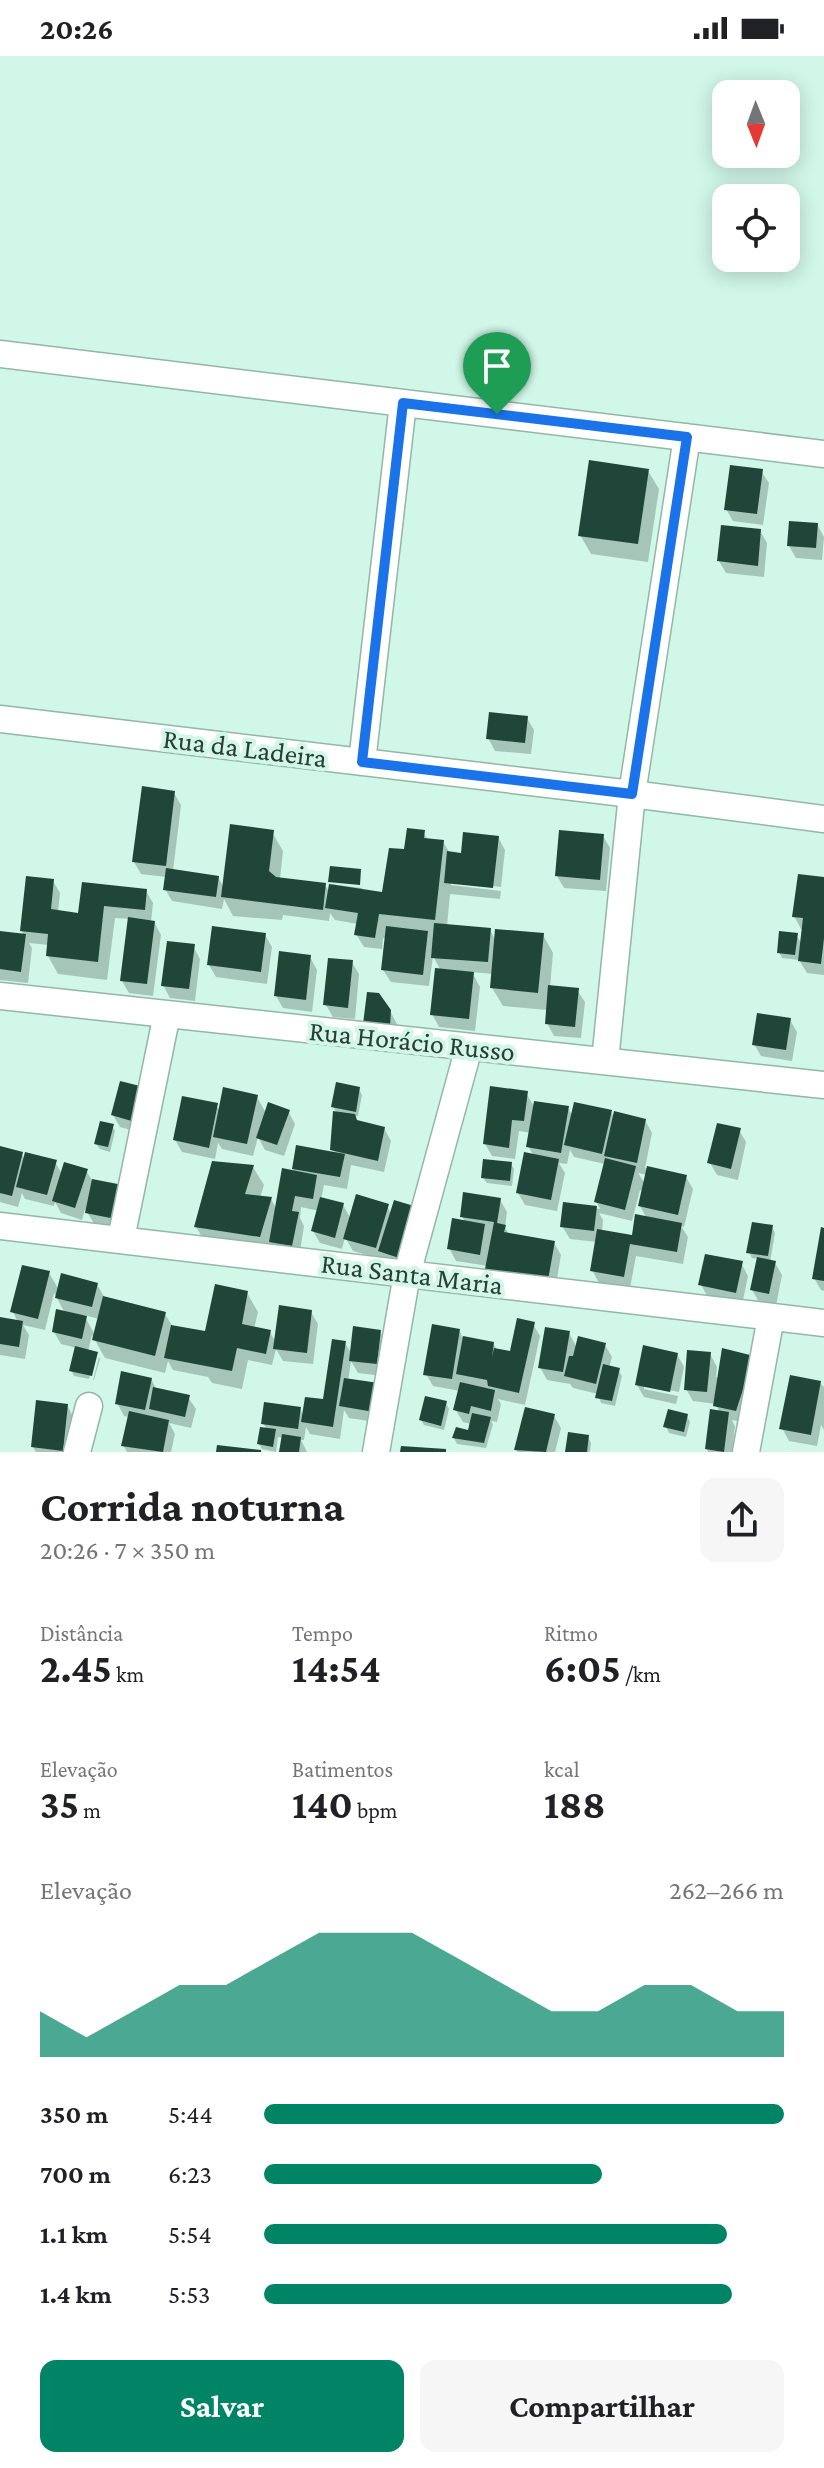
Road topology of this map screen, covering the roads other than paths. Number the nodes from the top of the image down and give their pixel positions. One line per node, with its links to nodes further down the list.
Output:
1 (0, 354): 2 (street)
2 (403, 403): 3 (street); 6 (street)
3 (687, 437): 4 (street); 7 (street)
4 (824, 454)
5 (0, 719): 6 (street, Rua da Ladeira)
6 (362, 762): 7 (street, Rua da Ladeira)
7 (632, 794): 8 (street, Rua da Ladeira); 12 (street)
8 (824, 819)
9 (0, 996): 10 (street, Rua Horácio Russo)
10 (167, 1014): 11 (street, Rua Horácio Russo); 15 (street)
11 (469, 1047): 12 (street, Rua Horácio Russo); 16 (street)
12 (605, 1061): 13 (street, Rua Horácio Russo)
13 (824, 1085)
14 (0, 1226): 15 (street, Rua Santa Maria)
15 (121, 1239): 16 (street, Rua Santa Maria)
16 (407, 1274): 17 (street, Rua Santa Maria); 21 (street)
17 (771, 1317): 18 (street, Rua Santa Maria); 22 (street)
18 (824, 1323)
19 (89, 1406): 20 (street)
20 (77, 1452)
21 (376, 1452)
22 (746, 1452)

